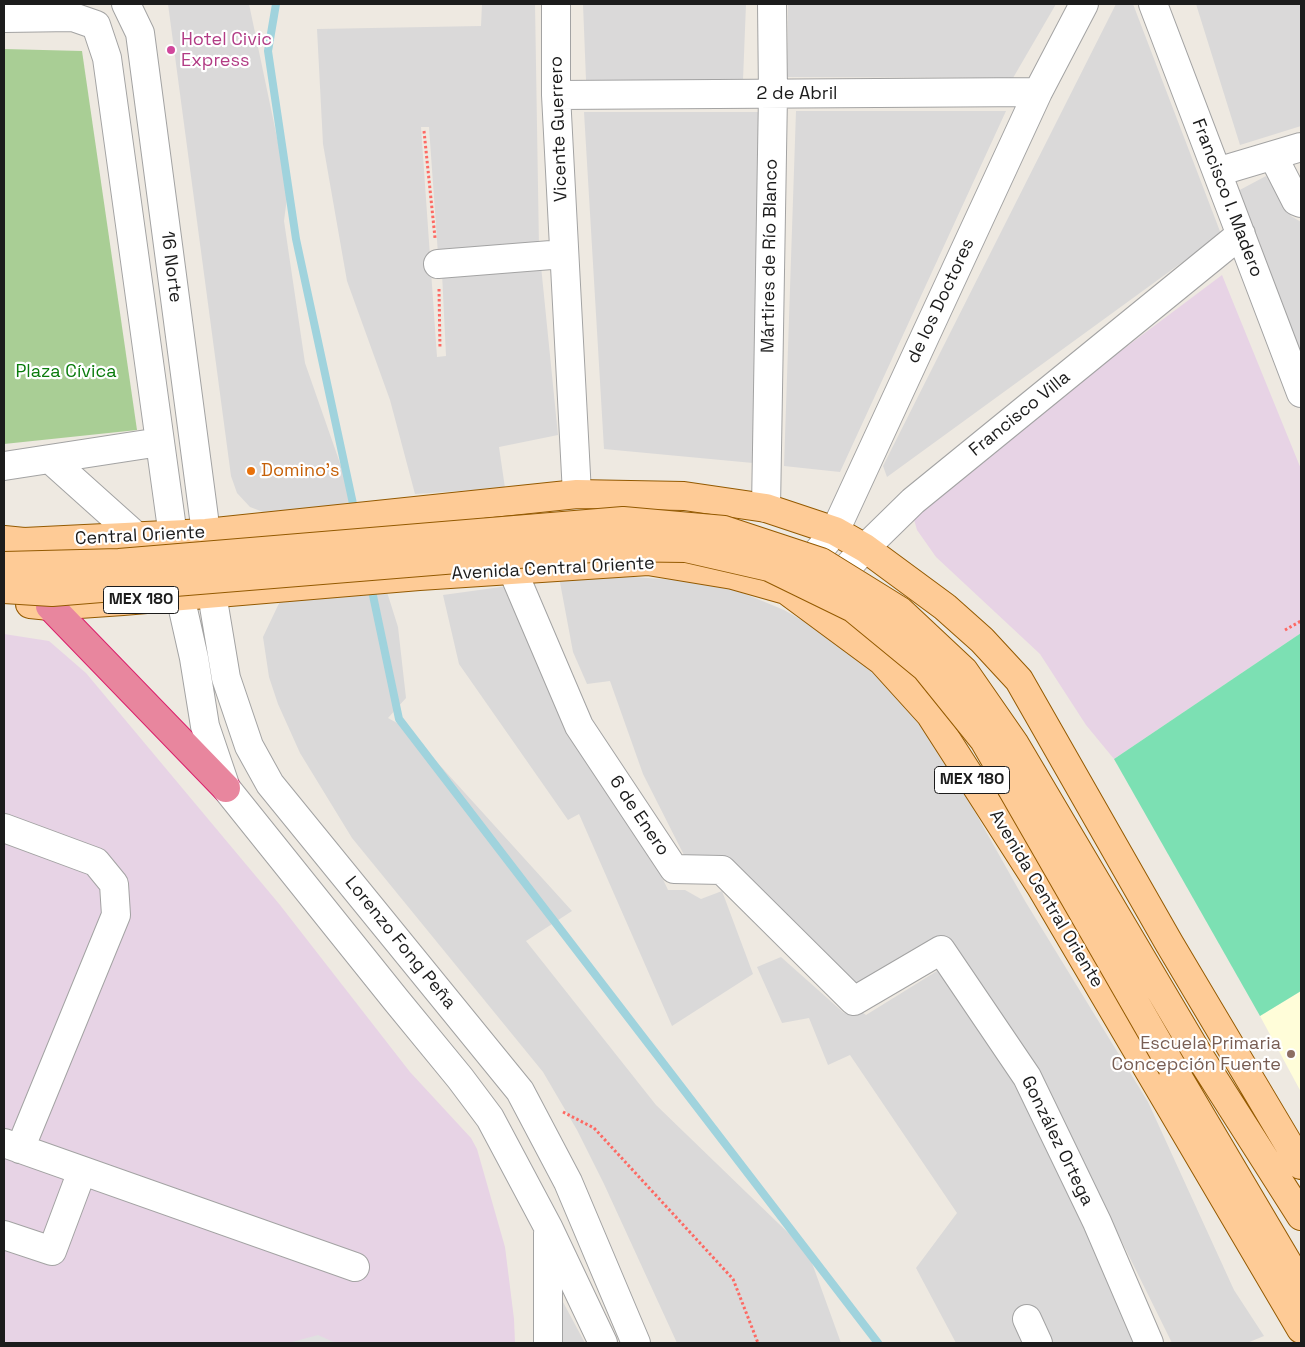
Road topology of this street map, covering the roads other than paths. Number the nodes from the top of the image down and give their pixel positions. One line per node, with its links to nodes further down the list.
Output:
1 (126, 4): 15 (street, 16 Norte)
2 (556, 4): 9 (street, Vicente Guerrero)
3 (772, 4): 10 (street, Mártires de Río Blanco)
4 (1084, 4): 8 (street, de los Doctores)
5 (1154, 4): 13 (street, Francisco I. Madero)
6 (80, 15): 7 (street); 16 (street, 16 Norte)
7 (4, 18)
8 (1038, 92): 10 (street, 2 de Abril); 26 (street, de los Doctores)
9 (556, 94): 10 (street, 2 de Abril); 18 (street, Vicente Guerrero)
10 (773, 94): 25 (street, Mártires de Río Blanco)
11 (1301, 147): 12 (street)
12 (1273, 156): 13 (street); 14 (street)
13 (1217, 172): 17 (street, Francisco I. Madero)
14 (1301, 203)
15 (166, 228): 16 (street); 27 (street, 16 Norte)
16 (132, 234): 21 (street, 16 Norte)
17 (1241, 234): 20 (street, Francisco I. Madero); 31 (street, Francisco Villa)
18 (564, 254): 19 (street); 24 (street, Vicente Guerrero)
19 (438, 264)
20 (1301, 392)
21 (160, 442): 22 (street); 28 (street, 16 Norte)
22 (50, 459): 23 (street); 29 (street)
23 (4, 466)
24 (576, 494): 25 (main road); 27 (main road, Central Oriente)
25 (766, 508): 26 (main road)
26 (835, 531): 31 (main road); 35 (street, de los Doctores)
27 (206, 533): 28 (main road, Central Oriente); 36 (street, Lorenzo Fong Peña)
28 (173, 536): 29 (main road, Central Oriente); 37 (street, Lorenzo Fong Peña)
29 (137, 537): 30 (main road, Central Oriente)
30 (4, 540)
31 (865, 548): 40 (street, Francisco Villa); 47 (main road)
32 (4, 566): 49 (main road, bridge)
33 (512, 569): 35 (main road, Avenida Central Oriente / MEX 180); 36 (main road, Avenida Central Oriente / MEX 180); 43 (street, 6 de Enero)
34 (4, 589): 53 (main road, bridge)
35 (786, 590): 40 (main road, Avenida Central Oriente / MEX 180)
36 (212, 594): 37 (main road, MEX 180); 44 (street, Lorenzo Fong Peña)
37 (180, 596): 39 (main road, MEX 180); 41 (street, Lorenzo Fong Peña)
38 (4, 601): 39 (main road, MEX 180)
39 (50, 606): 41 (highway)
40 (811, 608): 54 (main road, Avenida Central Oriente / MEX 180)
41 (226, 788): 45 (street, Lorenzo Fong Peña)
42 (4, 828): 46 (street)
43 (941, 950): 58 (street, González Ortega)
44 (520, 1091): 45 (street); 55 (street, Lorenzo Fong Peña)
45 (490, 1118): 50 (street, Lorenzo Fong Peña)
46 (12, 1146): 48 (street)
47 (1301, 1165)
48 (82, 1171): 51 (street); 52 (street)
49 (1301, 1216)
50 (548, 1227): 55 (street, Lorenzo Fong Peña); 57 (street)
51 (4, 1235)
52 (355, 1268)
53 (1301, 1289)
54 (1301, 1329)
55 (619, 1340)
56 (1301, 1340): 59 (street)
57 (548, 1343)
58 (1149, 1343)
59 (1294, 1343)

